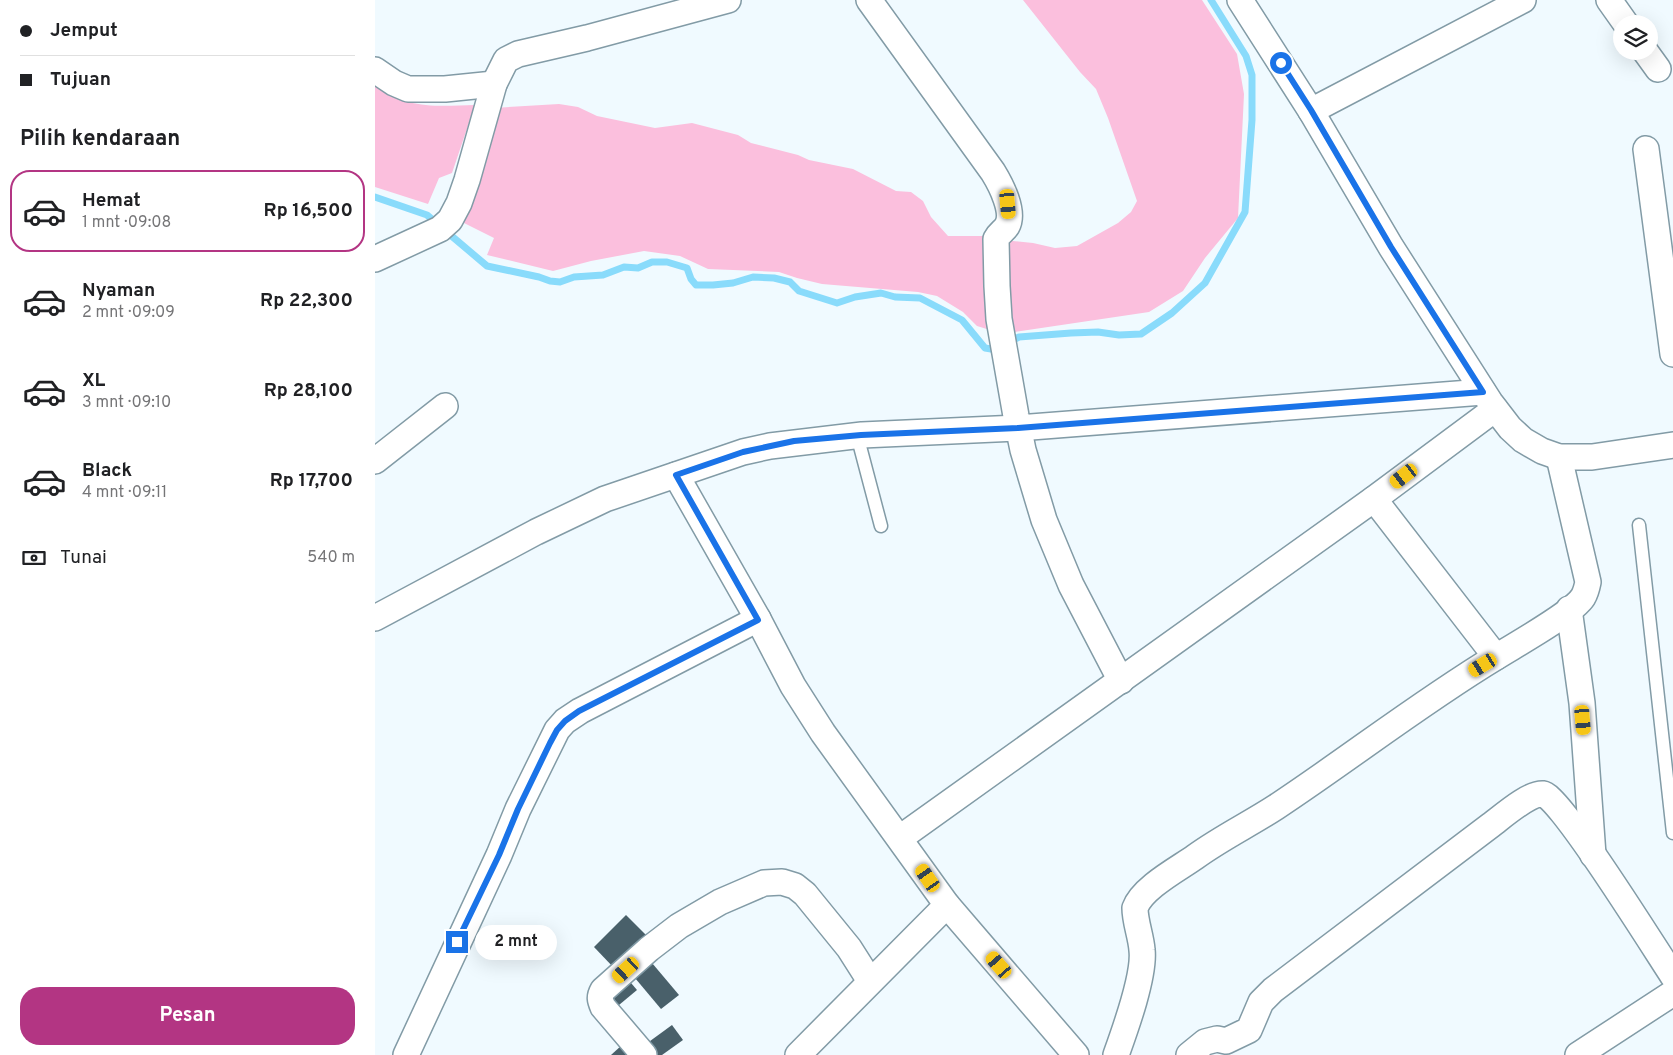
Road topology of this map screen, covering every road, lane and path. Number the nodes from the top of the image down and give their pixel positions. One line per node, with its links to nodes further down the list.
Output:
1 (728, 0): 8 (street)
2 (869, 0): 15 (street)
3 (1240, 0): 9 (street)
4 (1523, 0): 9 (street)
5 (1609, 0): 6 (street)
6 (1620, 15)
7 (375, 70): 8 (street)
8 (494, 84): 11 (street)
9 (1311, 110): 13 (street)
10 (1646, 149): 12 (street)
11 (375, 259)
12 (1673, 354)
13 (1489, 401): 15 (street); 18 (street); 21 (street)
14 (445, 406): 19 (street)
15 (1015, 413): 16 (street); 28 (street)
16 (857, 435): 20 (street); 22 (lane)
17 (1673, 445): 18 (street)
18 (1559, 457): 24 (street)
19 (375, 461)
20 (676, 475): 25 (street); 26 (street)
21 (1374, 499): 27 (street); 28 (street)
22 (881, 526)
23 (1639, 526): 29 (lane)
24 (1569, 609): 27 (street); 31 (street)
25 (375, 618)
26 (758, 620): 30 (street); 36 (street)
27 (1496, 657): 40 (street)
28 (1121, 681): 30 (street)
29 (1673, 833)
30 (900, 838): 32 (street)
31 (1593, 855): 33 (street); 41 (street)
32 (947, 905): 34 (street); 39 (street)
33 (1673, 976)
34 (870, 981): 37 (street); 38 (street)
35 (1673, 993): 42 (street)
36 (406, 1055)
37 (644, 1055)
38 (798, 1055)
39 (1076, 1055)
40 (1116, 1055)
41 (1189, 1055)
42 (1578, 1055)

